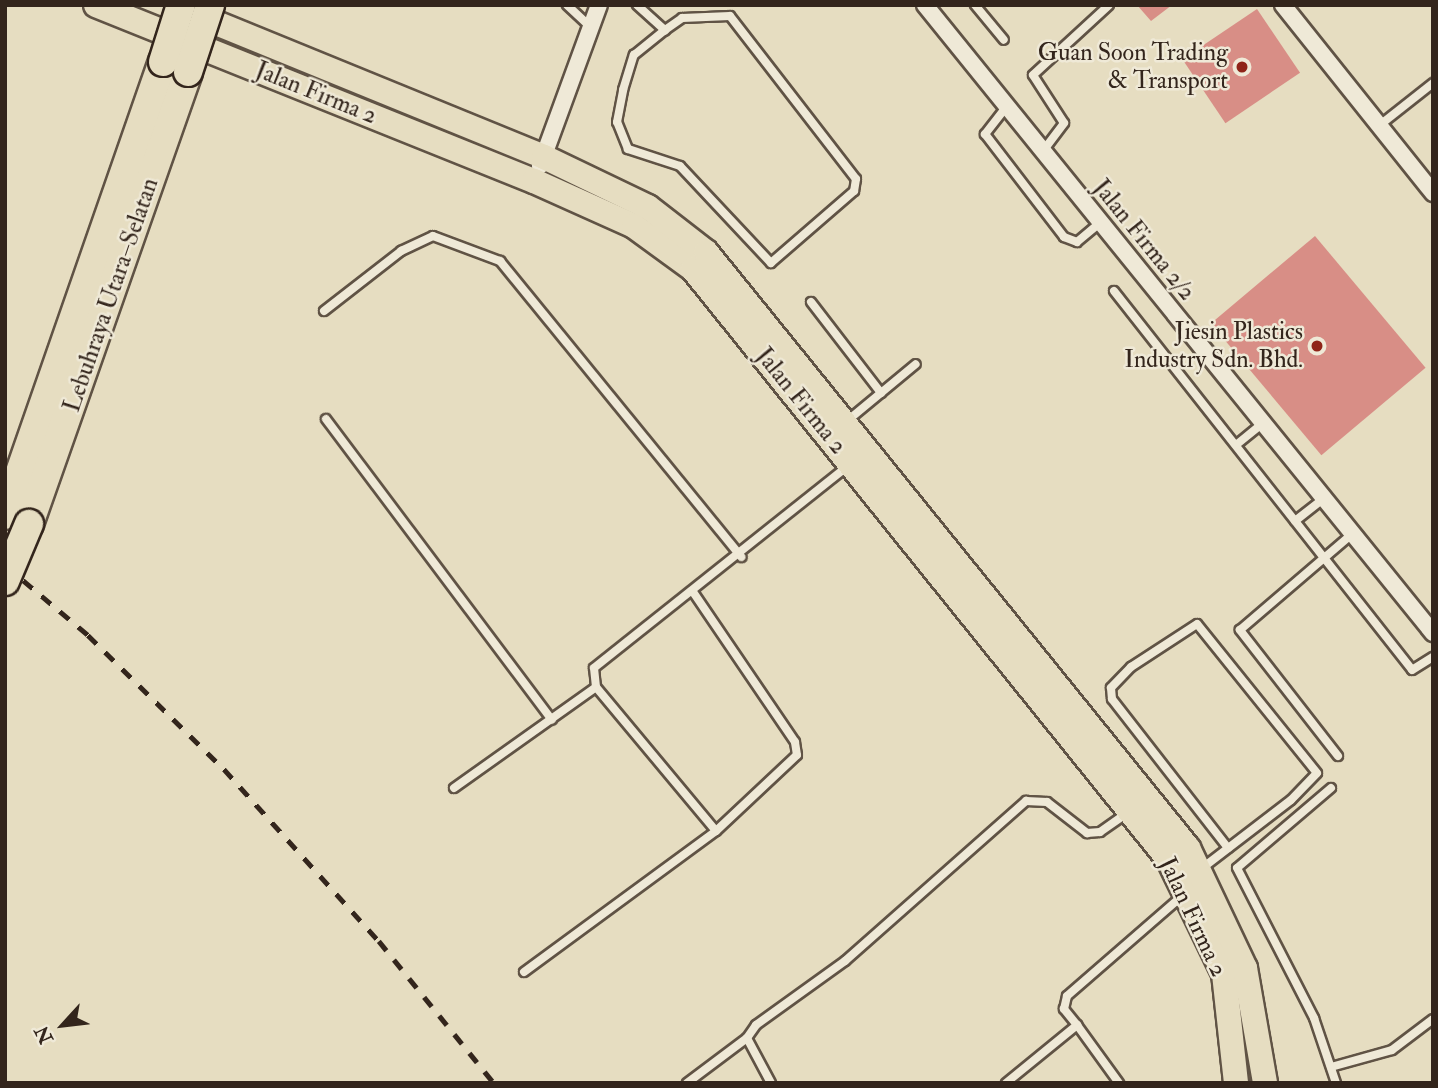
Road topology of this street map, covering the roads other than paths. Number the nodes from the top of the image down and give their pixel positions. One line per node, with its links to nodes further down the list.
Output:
1 (96, 5): 21 (main road, Jalan Firma 2)
2 (172, 5): 20 (main road, Jalan Firma 2)
3 (181, 5): 15 (highway, Lebuhraya Utara–Selatan, bridge)
4 (210, 5): 15 (highway, Lebuhraya Utara–Selatan, bridge)
5 (568, 5): 12 (lane)
6 (600, 5): 12 (street)
7 (637, 5): 13 (lane)
8 (925, 5): 17 (street, Jalan Firma 2/2)
9 (975, 5): 14 (lane)
10 (1110, 5): 19 (lane)
11 (1283, 5): 18 (street)
12 (591, 27): 20 (street)
13 (665, 30): 13 (lane)
14 (1004, 40)
15 (176, 67): 35 (highway, Lebuhraya Utara–Selatan)
16 (1433, 83): 18 (lane)
17 (1007, 106): 19 (street, Jalan Firma 2/2); 23 (lane)
18 (1380, 125): 22 (street)
19 (1043, 151): 23 (street, Jalan Firma 2/2)
20 (544, 157): 21 (street); 30 (main road, Jalan Firma 2)
21 (534, 181): 33 (main road, Jalan Firma 2)
22 (1433, 193)
23 (1101, 222): 31 (street, Jalan Firma 2/2)
24 (1114, 291): 32 (lane)
25 (811, 302): 28 (lane)
26 (324, 311): 38 (lane)
27 (916, 364): 28 (lane)
28 (881, 393): 30 (lane)
29 (326, 419): 45 (lane)
30 (846, 421): 33 (main road, Jalan Firma 2)
31 (1263, 423): 32 (lane); 34 (street, Jalan Firma 2/2)
32 (1236, 445): 36 (lane)
33 (861, 456): 38 (lane); 49 (main road, Jalan Firma 2); 52 (main road, Jalan Firma 2)
34 (1324, 498): 36 (lane); 37 (street, Jalan Firma 2/2)
35 (14, 516): 40 (highway, Lebuhraya Utara–Selatan, bridge)
36 (1295, 521): 39 (lane)
37 (1352, 534): 39 (lane); 42 (street, Jalan Firma 2/2)
38 (741, 557): 41 (lane)
39 (1323, 558): 43 (lane); 46 (lane)
40 (5, 581)
41 (693, 592): 44 (lane); 50 (lane)
42 (1433, 633)
43 (1433, 657)
44 (596, 687): 45 (lane); 50 (lane)
45 (552, 720): 47 (lane)
46 (1338, 756)
47 (454, 788)
48 (1331, 788): 58 (lane)
49 (1130, 811): 53 (main road, Jalan Firma 2); 57 (lane)
50 (716, 831): 54 (lane)
51 (1228, 848): 51 (lane); 52 (lane)
52 (1198, 871): 64 (main road, Jalan Firma 2)
53 (1185, 894): 56 (lane); 63 (main road, Jalan Firma 2)
54 (524, 972)
55 (1433, 1019): 58 (lane)
56 (1077, 1026): 61 (lane); 62 (lane)
57 (747, 1038): 59 (lane); 60 (lane)
58 (1331, 1067): 65 (lane)
59 (687, 1083)
60 (771, 1083)
61 (1006, 1083)
62 (1119, 1083)
63 (1236, 1083)
64 (1265, 1083)
65 (1336, 1083)

